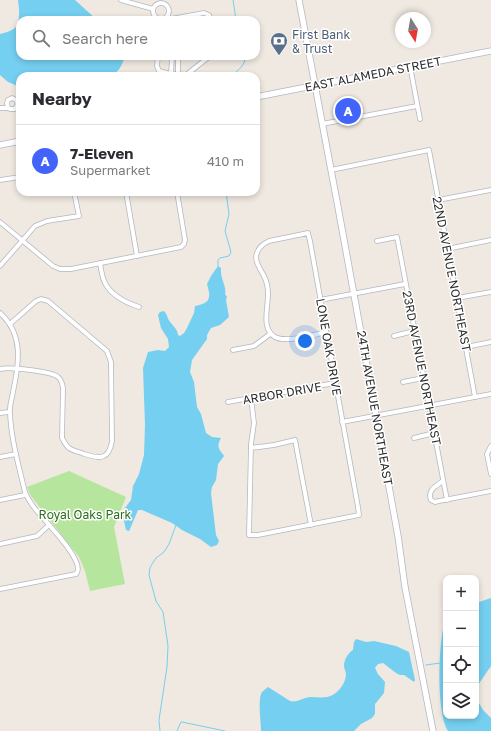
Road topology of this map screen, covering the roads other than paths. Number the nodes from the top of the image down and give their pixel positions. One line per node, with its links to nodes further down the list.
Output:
1 (121, 0): 3 (street)
2 (299, 0): 21 (street, 24TH AVENUE NORTHEAST)
3 (133, 2): 4 (street)
4 (153, 9): 5 (street); 6 (street)
5 (169, 13): 7 (street); 8 (street)
6 (155, 16)
7 (168, 16)
8 (170, 16)
9 (190, 16): 10 (street)
10 (209, 16)
11 (491, 51): 16 (street, EAST ALAMEDA STREET)
12 (158, 60): 17 (street)
13 (172, 60): 18 (street)
14 (178, 60): 19 (street)
15 (205, 60): 20 (street)
16 (410, 66): 21 (street, EAST ALAMEDA STREET); 24 (street)
17 (161, 72)
18 (171, 72)
19 (178, 72)
20 (191, 72)
21 (315, 85): 22 (street, EAST ALAMEDA STREET); 29 (street, 24TH AVENUE NORTHEAST)
22 (260, 96)
23 (16, 101): 26 (street)
24 (417, 106): 28 (street); 29 (street)
25 (0, 108): 26 (street)
26 (8, 108): 27 (street)
27 (16, 108)
28 (420, 120)
29 (322, 124): 32 (street, 24TH AVENUE NORTHEAST)
30 (16, 142): 31 (street)
31 (0, 145)
32 (331, 170): 39 (street, 22ND AVENUE NORTHEAST); 50 (street, 24TH AVENUE NORTHEAST)
33 (16, 177): 34 (street)
34 (0, 180)
35 (491, 190): 39 (street)
36 (75, 196): 41 (street)
37 (127, 196): 45 (street)
38 (178, 196): 45 (street)
39 (438, 200): 44 (street, 22ND AVENUE NORTHEAST)
40 (0, 222): 41 (street)
41 (22, 240): 46 (street); 47 (street)
42 (491, 240): 44 (street)
43 (377, 241): 48 (street, 23RD AVENUE NORTHEAST)
44 (447, 249): 51 (street, 22ND AVENUE NORTHEAST)
45 (137, 256): 46 (street)
46 (100, 264): 53 (street)
47 (0, 266)
48 (405, 284): 50 (street); 57 (street, 23RD AVENUE NORTHEAST)
49 (491, 292): 51 (street)
50 (354, 294): 52 (street); 75 (street, 24TH AVENUE NORTHEAST)
51 (457, 298): 61 (street, 22ND AVENUE NORTHEAST)
52 (320, 300): 56 (street, LONE OAK DRIVE); 58 (street, LONE OAK DRIVE)
53 (139, 307)
54 (0, 313): 55 (street)
55 (10, 324): 64 (street); 64 (street)
56 (326, 332): 58 (street); 67 (street, LONE OAK DRIVE)
57 (414, 332): 59 (street); 65 (street, 23RD AVENUE NORTHEAST)
58 (270, 334): 62 (street)
59 (394, 336)
60 (491, 342): 61 (street)
61 (466, 347): 69 (street, 22ND AVENUE NORTHEAST)
62 (233, 350)
63 (0, 369): 64 (street)
64 (18, 369): 73 (street)
65 (423, 378): 66 (street); 72 (street, 23RD AVENUE NORTHEAST)
66 (403, 382)
67 (335, 383): 70 (street, ARBOR DRIVE); 76 (street, LONE OAK DRIVE)
68 (491, 394): 69 (street)
69 (475, 397): 72 (street)
70 (251, 398): 71 (street, ARBOR DRIVE); 80 (street)
71 (228, 402)
72 (428, 405): 75 (street); 77 (street, 23RD AVENUE NORTHEAST)
73 (10, 412): 74 (street); 81 (street)
74 (0, 413)
75 (376, 416): 76 (street); 93 (street, 24TH AVENUE NORTHEAST)
76 (342, 422): 90 (street, LONE OAK DRIVE)
77 (434, 433): 78 (street); 84 (street, 23RD AVENUE NORTHEAST)
78 (414, 438)
79 (490, 447): 83 (street)
80 (251, 448): 90 (street); 90 (street)
81 (16, 454): 82 (street); 86 (street)
82 (0, 457)
83 (491, 474)
84 (443, 481): 88 (street, 23RD AVENUE NORTHEAST); 88 (street)
85 (491, 491): 88 (street)
86 (26, 495): 87 (street); 89 (street)
87 (0, 500)
88 (447, 500)
89 (49, 525): 91 (street); 92 (street)
90 (310, 525)
91 (0, 544)
92 (0, 589)
93 (433, 731)

